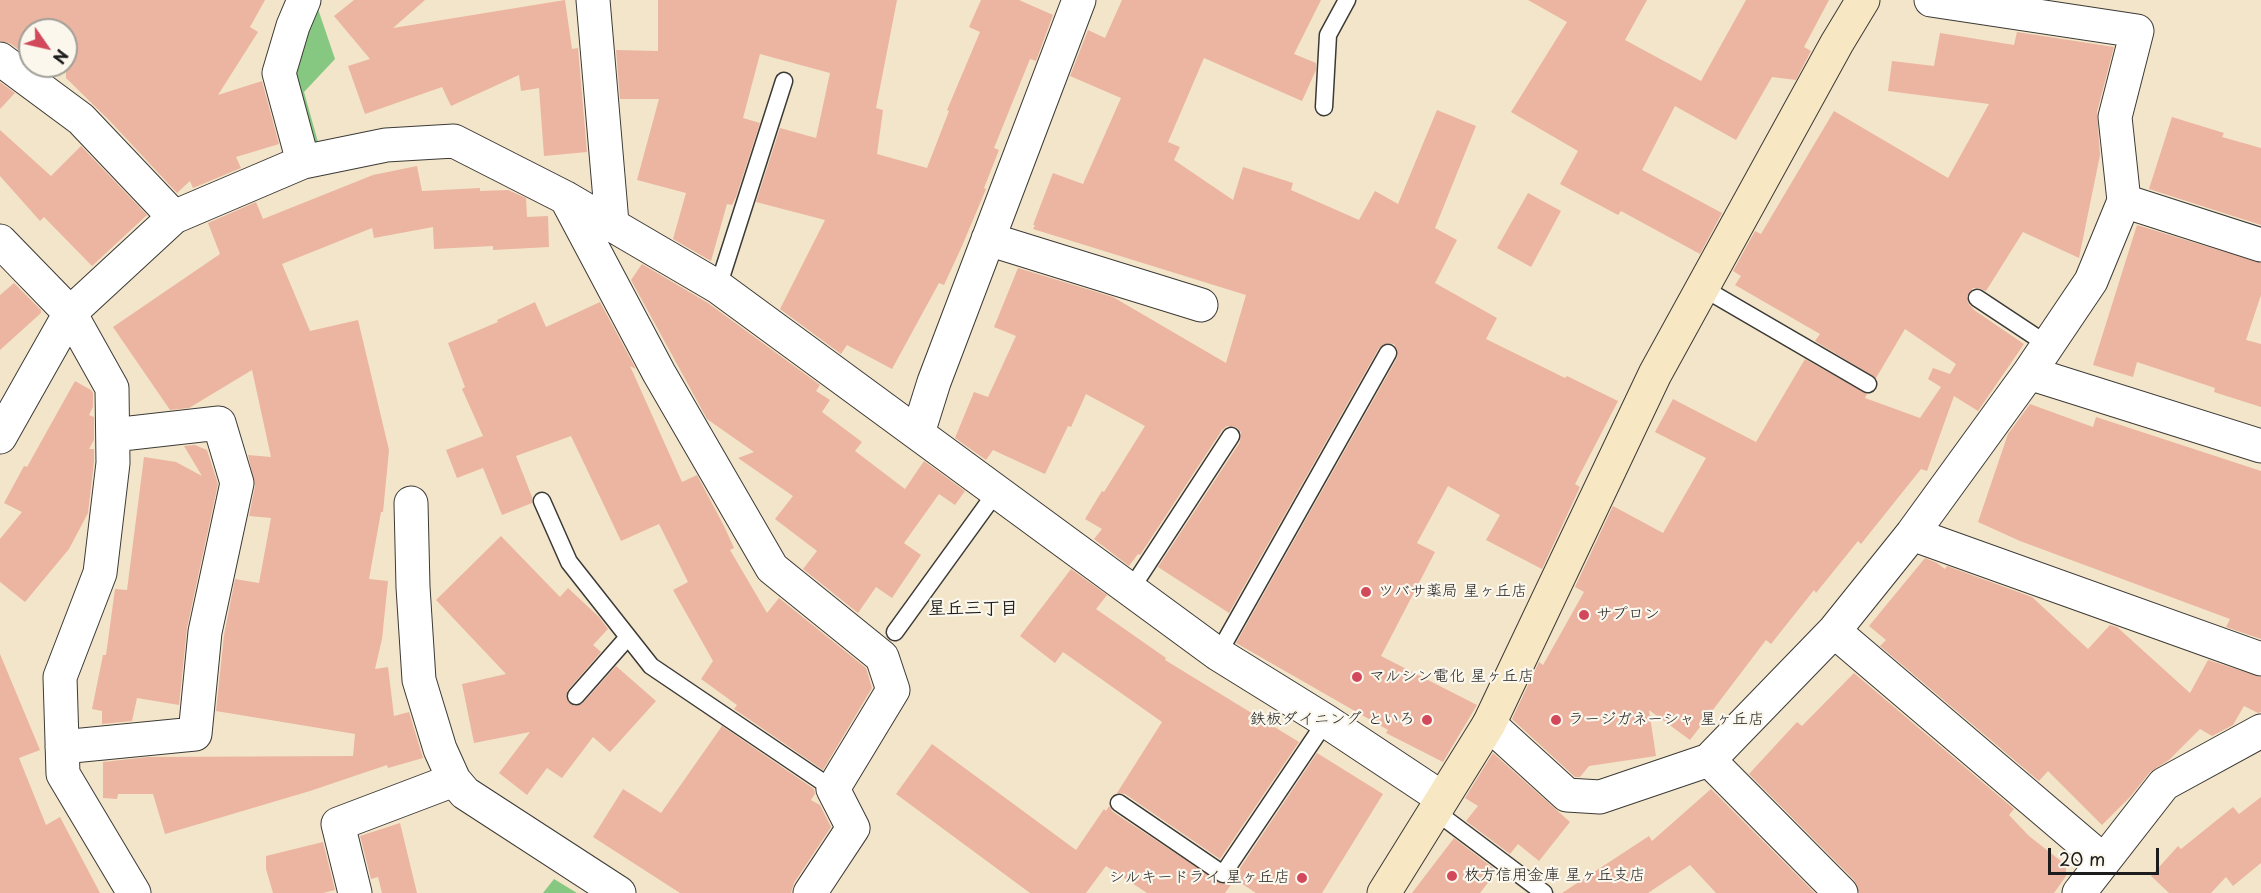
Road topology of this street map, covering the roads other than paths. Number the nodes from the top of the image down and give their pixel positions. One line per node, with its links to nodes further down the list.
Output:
1 (304, 0): 11 (street)
2 (593, 0): 15 (street)
3 (1347, 0): 10 (lane)
4 (1863, 0): 20 (street)
5 (1931, 0): 7 (street)
6 (1070, 3): 16 (street)
7 (2043, 8): 13 (street)
8 (0, 59): 14 (street)
9 (784, 81): 19 (lane)
10 (1324, 107)
11 (303, 162): 12 (street); 14 (street)
12 (566, 198): 15 (street); 50 (street)
13 (2124, 201): 18 (street); 24 (street)
14 (174, 218): 23 (street)
15 (612, 223): 19 (street)
16 (988, 239): 22 (street); 28 (street)
17 (0, 242): 23 (street)
18 (2261, 245)
19 (718, 287): 28 (street)
20 (1703, 288): 27 (lane); 45 (street)
21 (1977, 298): 24 (lane)
22 (1201, 305)
23 (70, 313): 29 (street); 31 (street)
24 (2048, 345): 26 (street)
25 (1388, 353): 41 (lane)
26 (2029, 373): 32 (street); 36 (street)
27 (1868, 384)
28 (918, 433): 33 (street)
29 (113, 435): 47 (street); 47 (street)
30 (1231, 436): 37 (lane)
31 (0, 437)
32 (2261, 446)
33 (997, 491): 37 (street); 39 (lane)
34 (542, 501): 40 (lane)
35 (411, 503): 49 (street)
36 (1912, 534): 38 (street); 42 (street)
37 (1131, 589): 41 (street)
38 (1834, 631): 48 (street); 53 (street)
39 (895, 632)
40 (628, 637): 43 (lane); 50 (lane)
41 (1218, 654): 44 (street)
42 (2261, 659)
43 (576, 696)
44 (1326, 721): 51 (lane); 52 (street)
45 (1489, 724): 48 (street); 52 (street)
46 (2261, 731): 53 (street)
47 (62, 747): 54 (street)
48 (1709, 760): 60 (street)
49 (454, 780): 55 (street); 56 (street)
50 (833, 789): 57 (street)
51 (1119, 803)
52 (1438, 805): 58 (street); 59 (lane)
53 (2104, 861): 61 (street)
54 (134, 893)
55 (355, 893)
56 (619, 893)
57 (810, 893)
58 (1384, 893)
59 (1544, 893)
60 (1841, 893)
61 (2079, 893)

